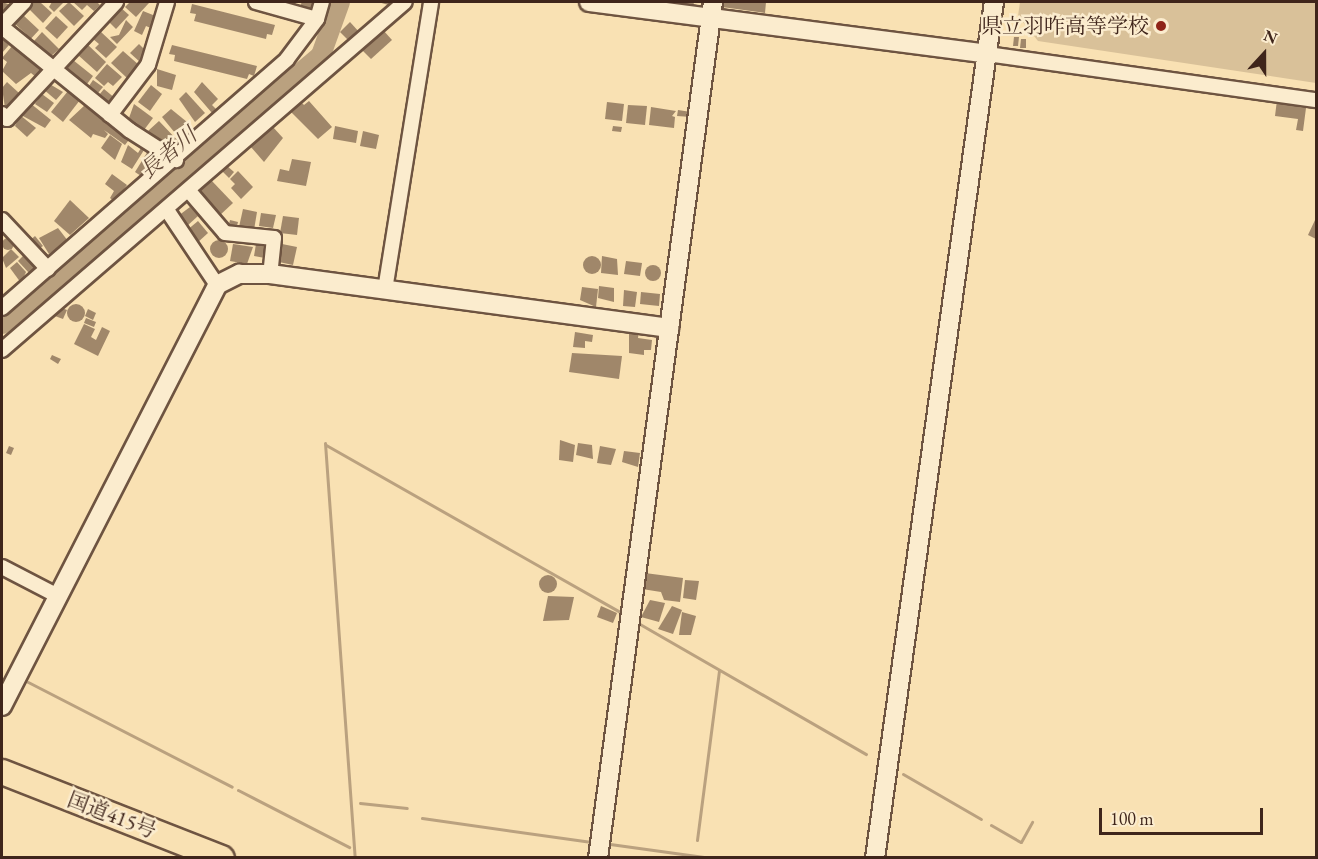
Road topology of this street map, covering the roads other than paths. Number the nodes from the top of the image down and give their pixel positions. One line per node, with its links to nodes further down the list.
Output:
1 (24, 2): 12 (street)
2 (116, 2): 14 (street)
3 (168, 2): 17 (street)
4 (256, 2): 11 (street)
5 (322, 2): 11 (street)
6 (405, 2): 19 (street)
7 (431, 2): 25 (street)
8 (589, 2): 10 (street)
9 (994, 2): 13 (street)
10 (711, 10): 13 (street); 27 (street)
11 (317, 19): 18 (street)
12 (2, 26): 14 (street)
13 (987, 54): 15 (street); 35 (street)
14 (52, 71): 16 (street); 17 (street)
15 (1317, 100)
16 (2, 114)
17 (110, 115): 18 (street)
18 (176, 160): 22 (street)
19 (189, 191): 20 (street); 23 (street)
20 (166, 210): 24 (street); 28 (street)
21 (2, 220): 22 (street)
22 (48, 269): 26 (street)
23 (270, 274): 24 (street); 25 (street)
24 (217, 285): 30 (street)
25 (385, 290): 27 (street)
26 (2, 308)
27 (669, 328): 34 (street)
28 (2, 350)
29 (2, 567): 30 (street)
30 (58, 597): 31 (street)
31 (2, 706)
32 (2, 772): 33 (highway, 国道415号)
33 (222, 858)
34 (598, 858)
35 (875, 858)

